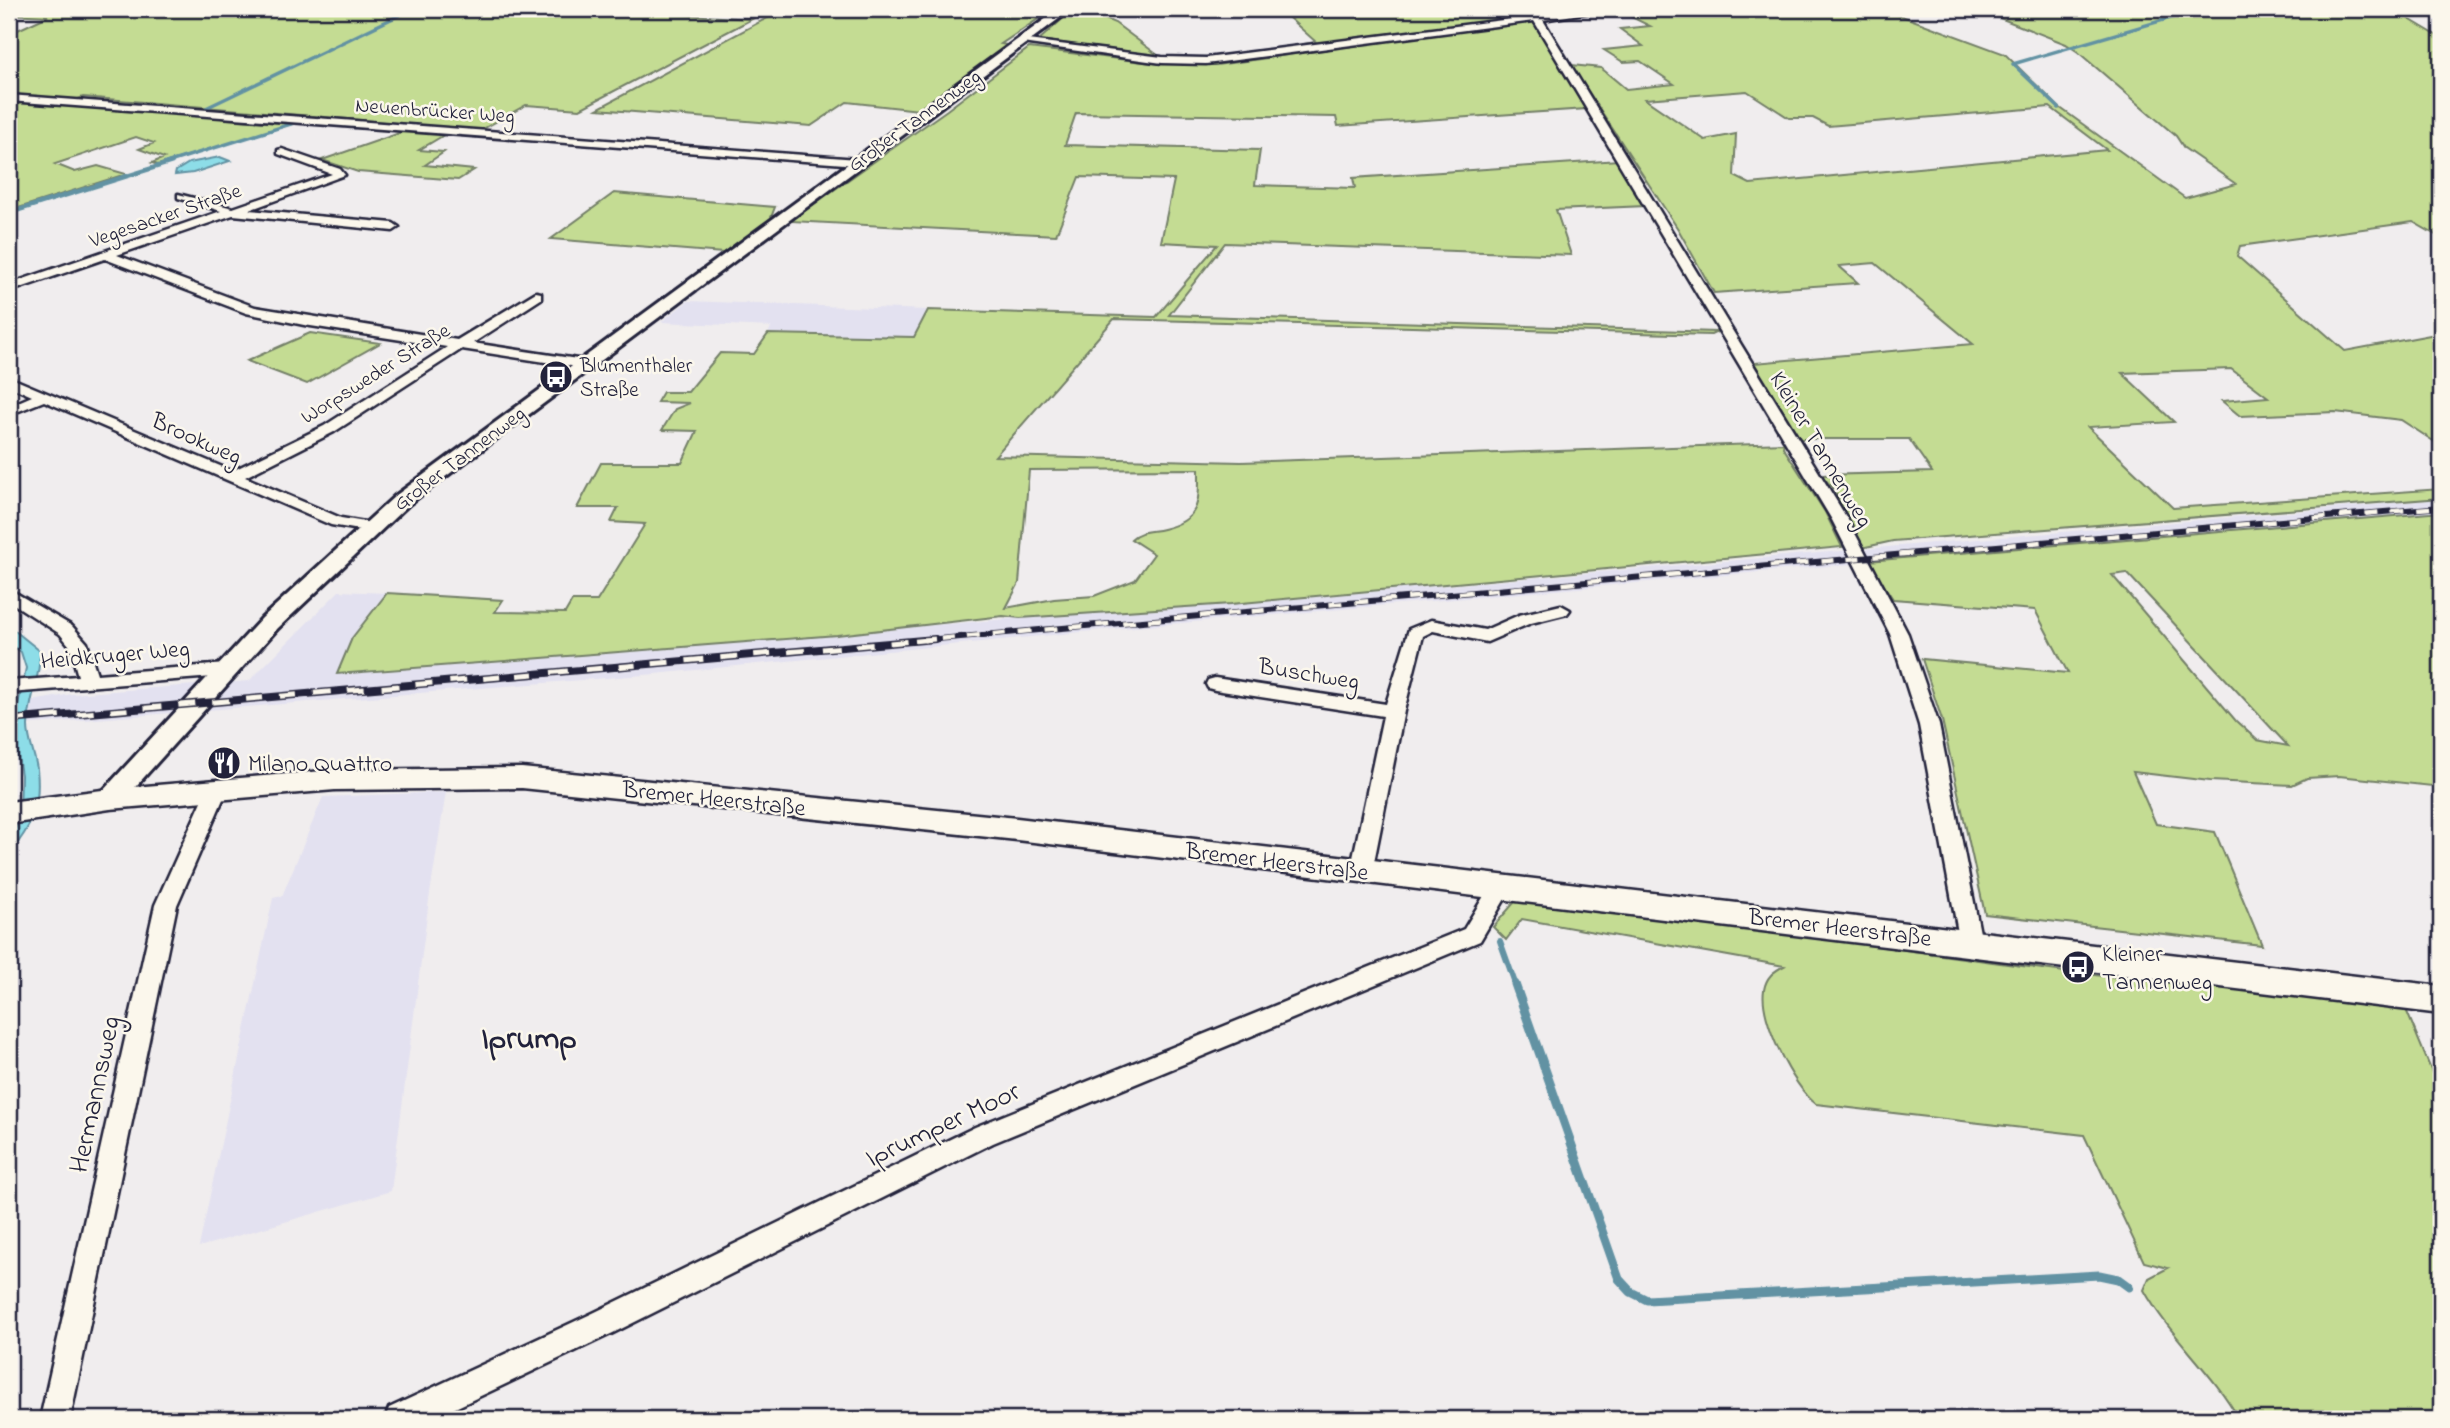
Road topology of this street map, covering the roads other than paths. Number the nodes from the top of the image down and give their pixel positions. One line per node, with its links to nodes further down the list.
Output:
1 (1066, 9): 4 (street, Großer Tannenweg)
2 (1606, 9): 3 (street)
3 (1537, 18): 4 (street); 33 (street, Kleiner Tannenweg)
4 (1020, 42): 7 (street, Großer Tannenweg)
5 (9, 97): 7 (street, Neuenbrücker Weg)
6 (282, 152): 9 (street, Vegesacker Straße)
7 (858, 162): 15 (street, Großer Tannenweg)
8 (182, 196): 9 (street)
9 (235, 212): 10 (street); 11 (street, Vegesacker Straße)
10 (393, 227)
11 (106, 255): 12 (street, Vegesacker Straße); 14 (street)
12 (9, 288)
13 (536, 296): 14 (street, Worpsweder Straße)
14 (463, 344): 15 (street); 19 (street, Worpsweder Straße)
15 (584, 364): 20 (street, Großer Tannenweg)
16 (9, 381): 17 (street, Brookweg)
17 (45, 396): 18 (street); 19 (street, Brookweg)
18 (9, 411)
19 (232, 477): 20 (street, Brookweg)
20 (371, 527): 23 (street, Großer Tannenweg)
21 (9, 594): 24 (street)
22 (1561, 610): 27 (street)
23 (226, 670): 24 (street, Heidkruger Weg); 29 (street, Großer Tannenweg)
24 (89, 680): 26 (street, Heidkruger Weg)
25 (1216, 684): 27 (street, Buschweg)
26 (9, 687)
27 (1394, 711): 31 (street)
28 (217, 790): 29 (main road, Bremer Heerstraße); 31 (main road, Bremer Heerstraße); 35 (street, Hermannsweg)
29 (110, 799): 30 (main road, Bremer Heerstraße)
30 (22, 811)
31 (1361, 872): 32 (main road, Bremer Heerstraße)
32 (1501, 887): 33 (main road, Bremer Heerstraße); 36 (street, Iprumper Moor)
33 (1971, 943): 34 (main road, Bremer Heerstraße)
34 (2441, 1000)
35 (55, 1419)
36 (400, 1419)

